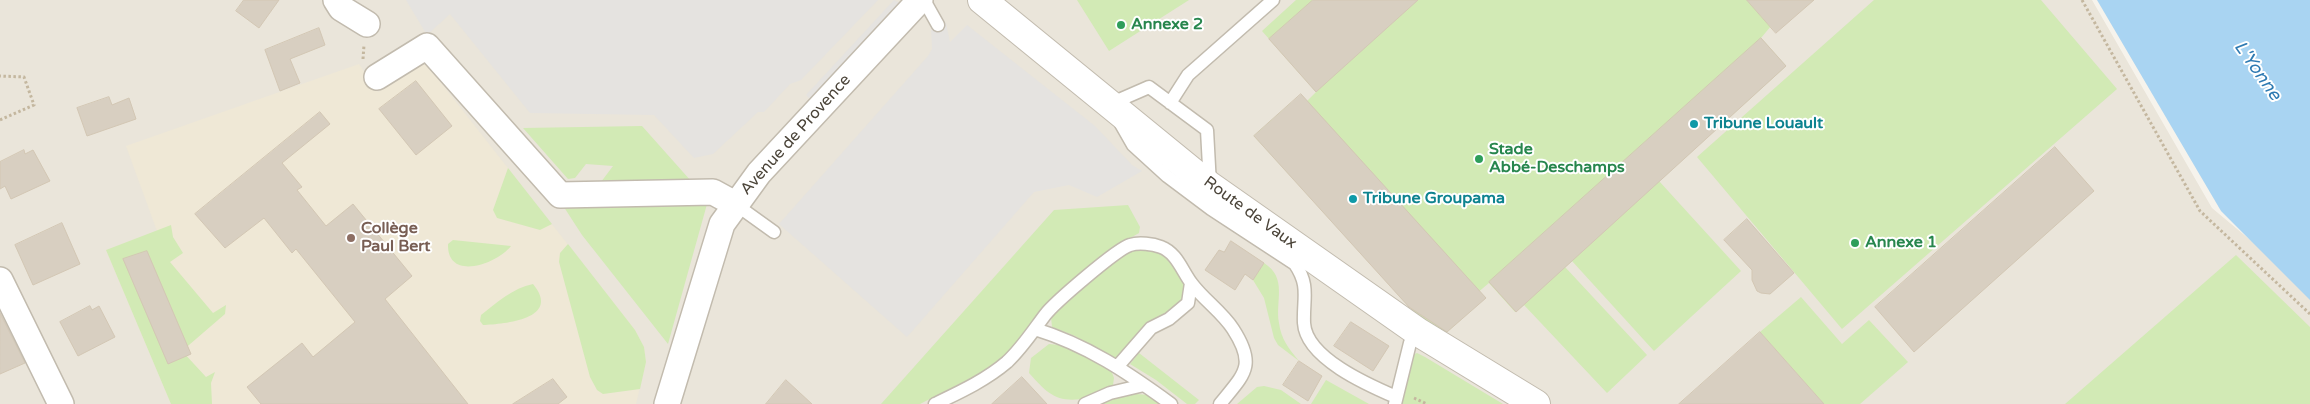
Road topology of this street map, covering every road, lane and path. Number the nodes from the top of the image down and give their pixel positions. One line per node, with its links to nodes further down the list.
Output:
1 (336, 0): 6 (street)
2 (922, 0): 7 (lane); 14 (street, Avenue de Provence)
3 (982, 0): 11 (street, Route de Vaux)
4 (1273, 0): 10 (lane)
5 (2082, 0): 18 (path)
6 (367, 24)
7 (938, 25)
8 (0, 76): 12 (path)
9 (376, 78): 14 (street)
10 (1170, 103): 11 (lane); 13 (lane)
11 (1110, 104): 13 (street, Route de Vaux); 23 (lane)
12 (0, 120)
13 (1210, 186): 20 (street, Route de Vaux)
14 (735, 204): 15 (lane); 25 (street, Avenue de Provence)
15 (774, 232)
16 (0, 280): 24 (street)
17 (1191, 283): 19 (lane); 21 (lane); 29 (lane)
18 (2310, 314)
19 (1035, 330): 21 (lane); 26 (lane)
20 (1418, 332): 23 (lane); 30 (street, Route de Vaux)
21 (1117, 367): 22 (lane)
22 (1144, 385): 27 (lane); 28 (lane)
23 (1396, 401)
24 (61, 404)
25 (667, 404)
26 (935, 404)
27 (1085, 404)
28 (1171, 404)
29 (1220, 404)
30 (1536, 404)

